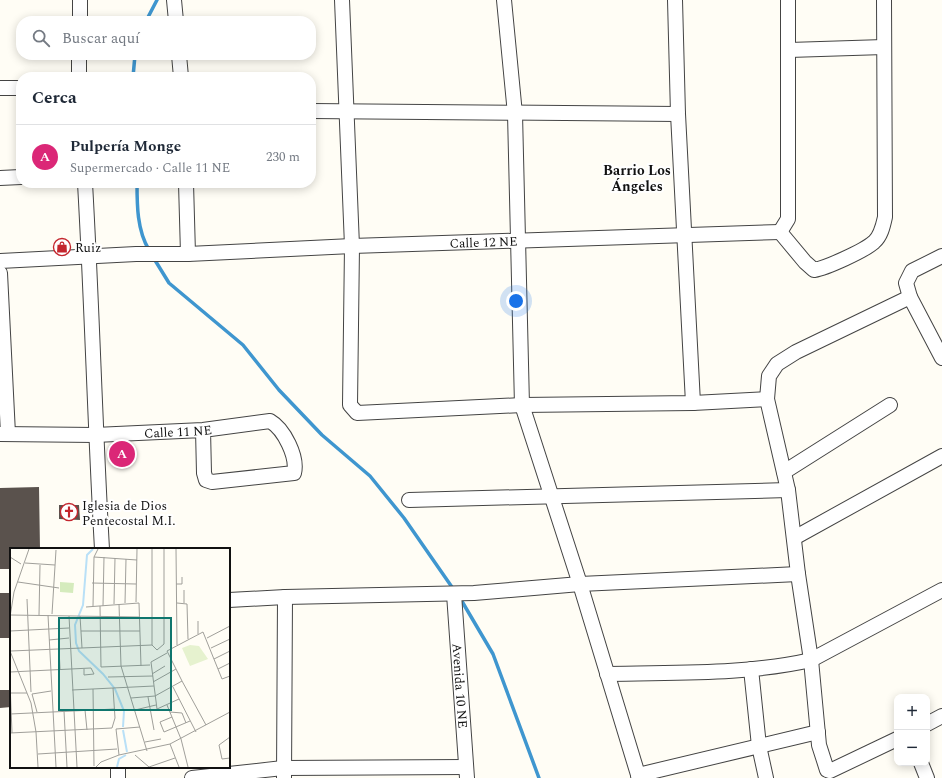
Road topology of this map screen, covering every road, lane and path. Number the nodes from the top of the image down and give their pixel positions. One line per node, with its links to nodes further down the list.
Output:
1 (80, 0): 8 (street)
2 (174, 0): 9 (street)
3 (342, 0): 19 (street)
4 (504, 0): 20 (street)
5 (675, 0): 21 (street)
6 (788, 0): 11 (street)
7 (884, 0): 10 (street)
8 (80, 16)
9 (176, 16)
10 (884, 48): 11 (street); 26 (street)
11 (789, 50): 26 (street)
12 (79, 60): 14 (street)
13 (179, 60): 15 (street)
14 (79, 72)
15 (181, 72)
16 (0, 88): 17 (street)
17 (16, 88)
18 (316, 111): 19 (street)
19 (345, 112): 20 (street); 29 (street)
20 (515, 114): 21 (street); 28 (street)
21 (678, 114): 27 (street)
22 (16, 177): 23 (street)
23 (0, 178)
24 (85, 188): 31 (street)
25 (186, 188): 30 (street)
26 (780, 232): 27 (street, Calle 12 NE)
27 (684, 235): 28 (street, Calle 12 NE); 38 (street)
28 (517, 241): 29 (street, Calle 12 NE); 40 (street)
29 (352, 246): 30 (street, Calle 12 NE); 40 (street)
30 (188, 254): 31 (street, Calle 12 NE)
31 (89, 256): 33 (street); 43 (street)
32 (942, 256): 35 (street)
33 (0, 261)
34 (0, 273): 42 (street)
35 (910, 296): 36 (street); 37 (street)
36 (942, 358)
37 (767, 399): 38 (street); 45 (street)
38 (693, 403): 40 (street)
39 (890, 405): 45 (street)
40 (522, 406): 47 (street)
41 (203, 430): 41 (street, Calle 11 NE); 43 (street, Calle 11 NE)
42 (4, 434): 43 (street, Calle 11 NE)
43 (95, 435): 50 (street)
44 (942, 456): 49 (street)
45 (784, 472): 46 (street)
46 (788, 490): 47 (street); 49 (street)
47 (550, 496): 48 (street); 52 (street)
48 (409, 500)
49 (794, 538): 51 (street)
50 (102, 548)
51 (798, 574): 52 (street); 57 (street)
52 (580, 584): 54 (street); 59 (street)
53 (942, 590): 57 (street)
54 (447, 594): 55 (street); 66 (street, Avenida 10 NE)
55 (286, 597): 56 (street); 67 (street)
56 (230, 600)
57 (811, 660): 58 (street); 62 (street)
58 (751, 669): 59 (street); 64 (street)
59 (607, 674): 69 (street)
60 (942, 716): 61 (street)
61 (930, 722)
62 (818, 732): 63 (street); 64 (street)
63 (894, 740)
64 (759, 746): 69 (street); 71 (street)
65 (922, 766): 72 (street)
66 (467, 772): 67 (street)
67 (284, 773): 68 (street)
68 (219, 776): 70 (street)
69 (639, 776)
70 (192, 778)
71 (766, 778)
72 (927, 778)

